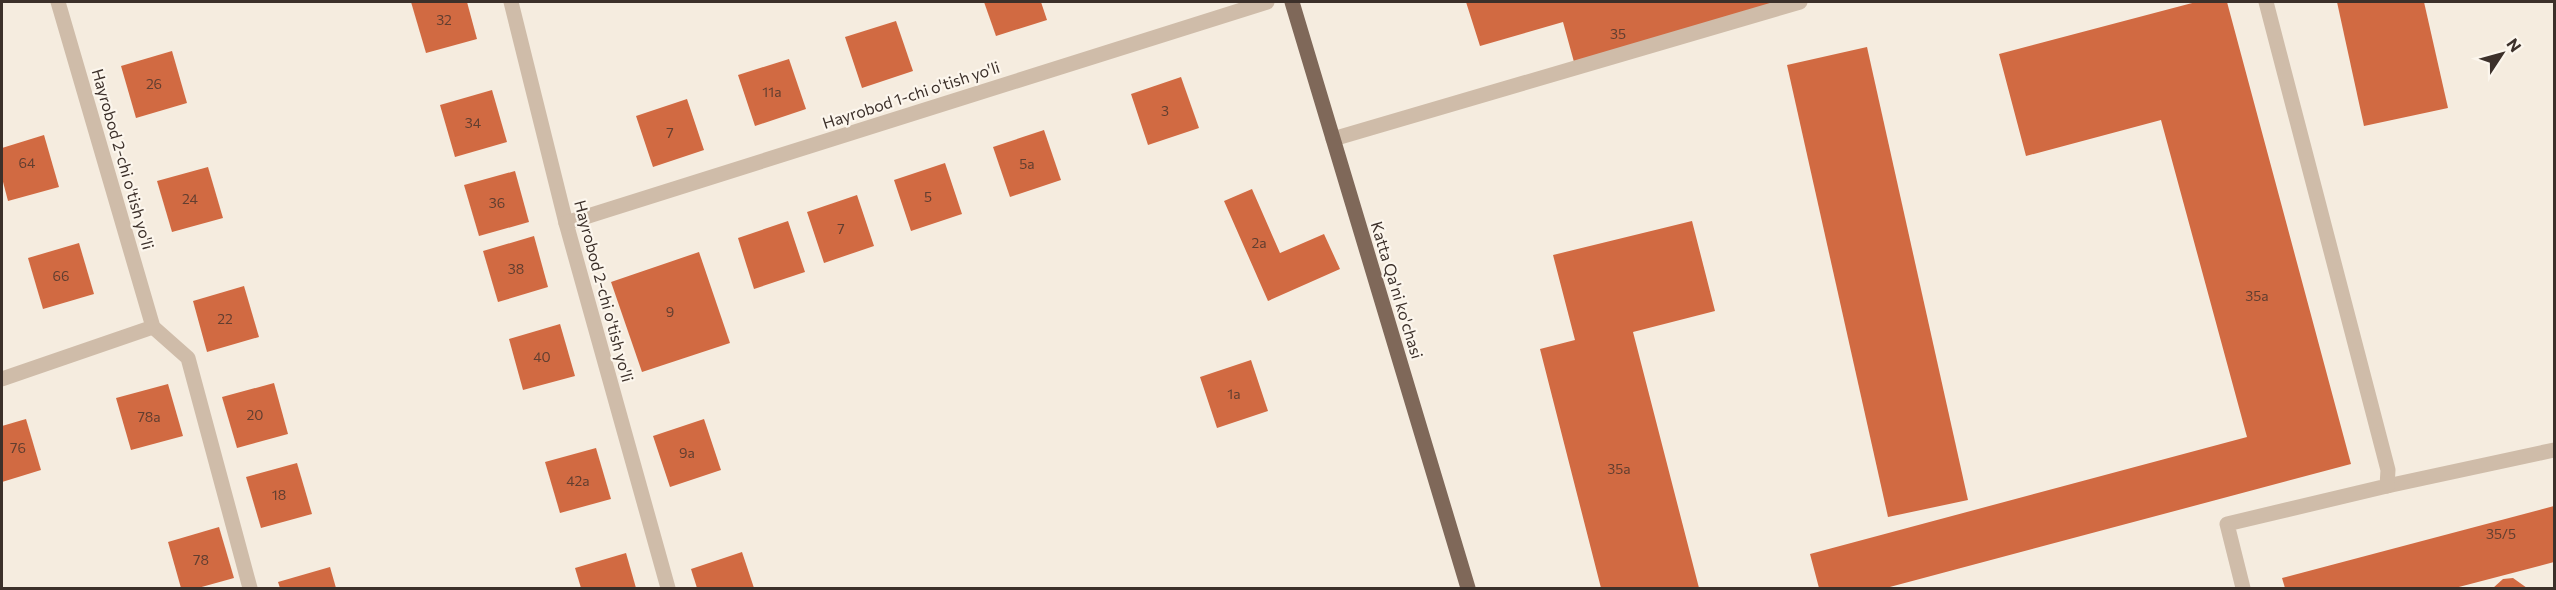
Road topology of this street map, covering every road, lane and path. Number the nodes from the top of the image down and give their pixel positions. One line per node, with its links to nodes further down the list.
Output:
1 (58, 2): 9 (street, Hayrobod 2-chi o'tish yo'li)
2 (511, 2): 8 (street, Hayrobod 2-chi o'tish yo'li)
3 (1267, 2): 8 (street, Hayrobod 1-chi o'tish yo'li)
4 (1292, 2): 7 (main road, Katta Qa'ni ko'chasi)
5 (1800, 2): 7 (street)
6 (2266, 2): 12 (street)
7 (1333, 139): 15 (main road, Katta Qa'ni ko'chasi)
8 (566, 223): 14 (street, Hayrobod 2-chi o'tish yo'li)
9 (153, 327): 10 (street); 13 (street)
10 (2, 379)
11 (2554, 450): 12 (street)
12 (2387, 486): 16 (street)
13 (250, 588)
14 (668, 588)
15 (1468, 588)
16 (2243, 588)

